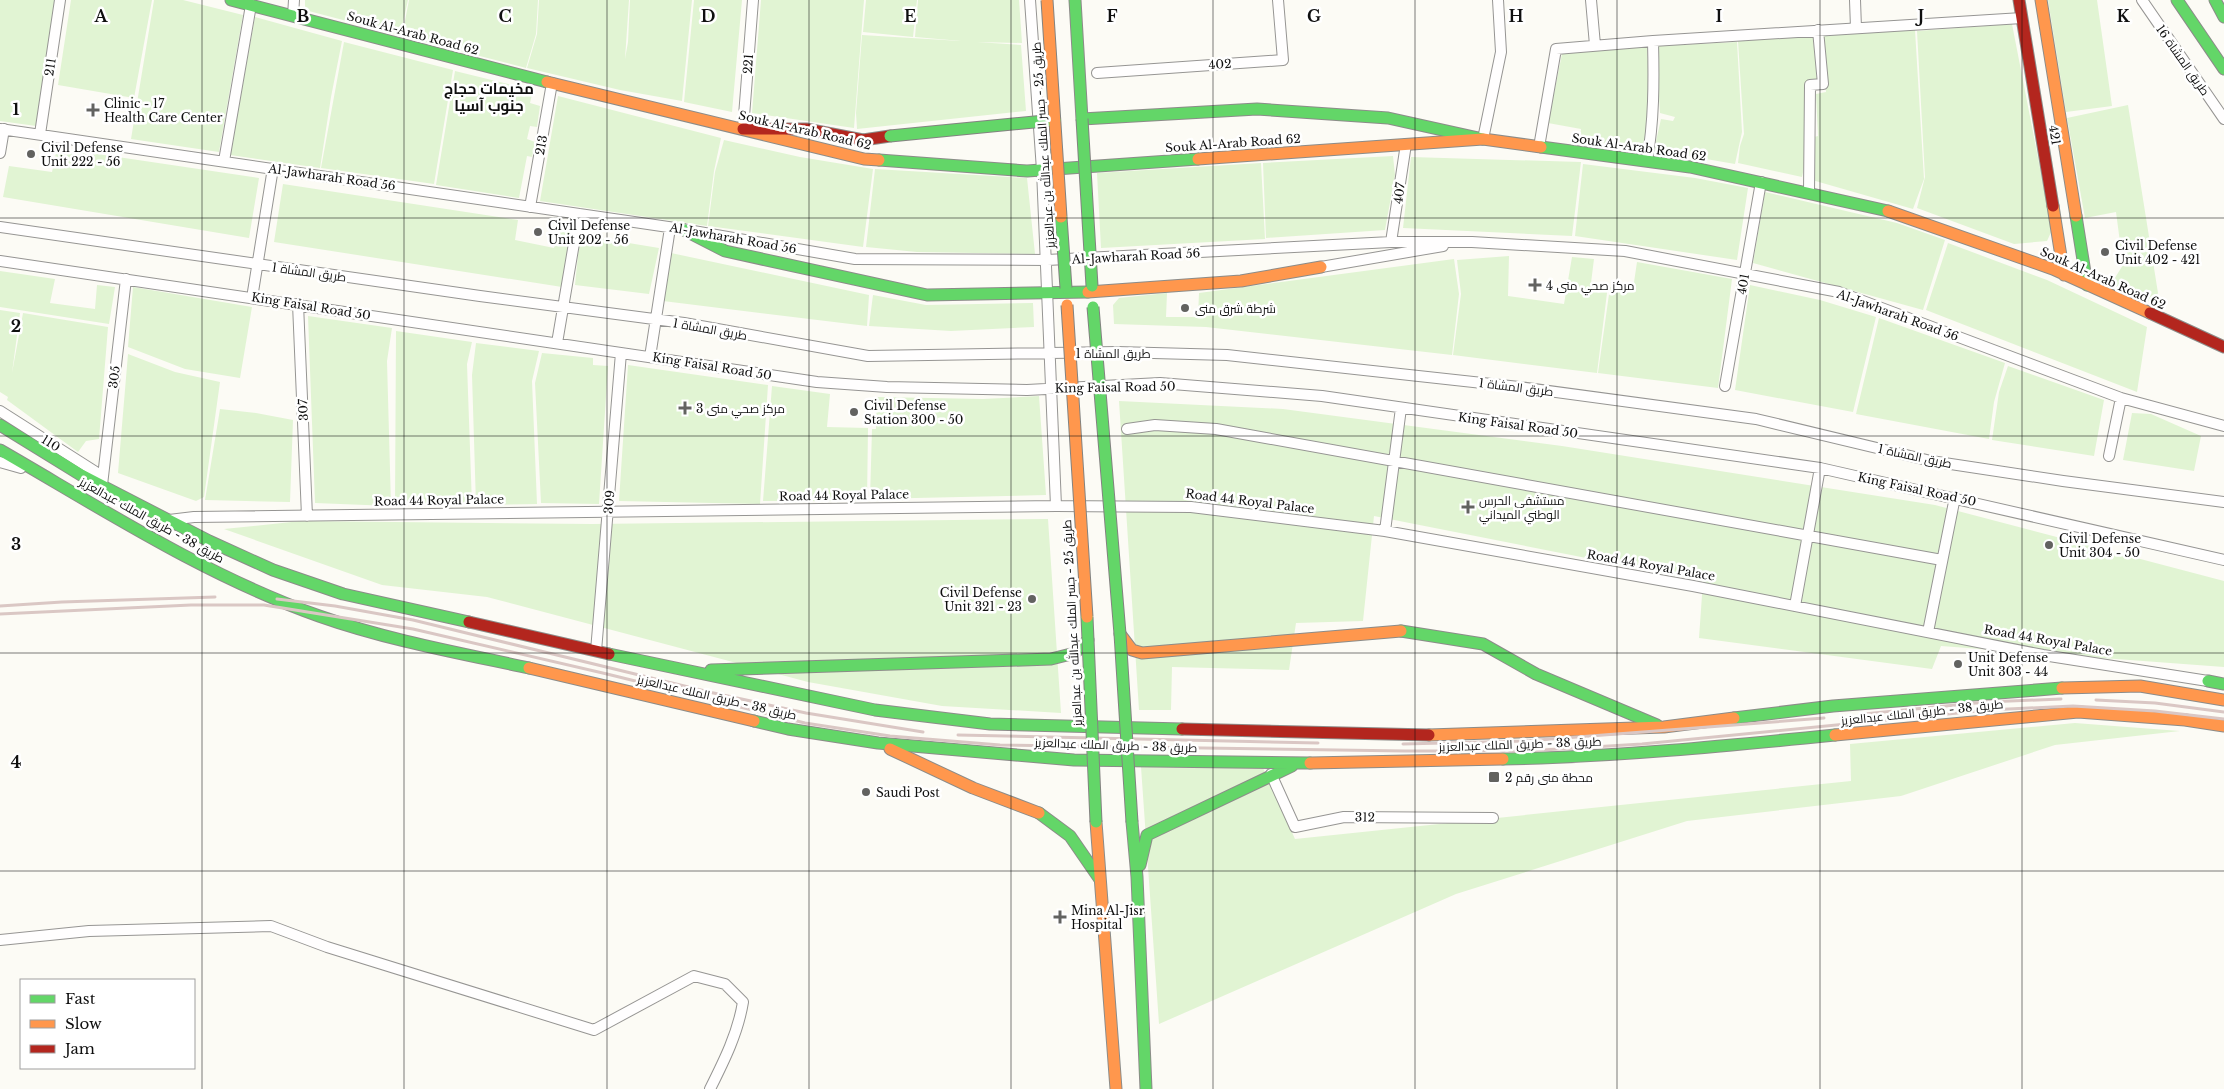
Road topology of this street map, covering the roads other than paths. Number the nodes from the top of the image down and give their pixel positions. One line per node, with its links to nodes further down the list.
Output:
1 (60, 0): 33 (street, 211)
2 (231, 0): 17 (main road, Souk Al-Arab Road 62)
3 (294, 0): 18 (street)
4 (753, 0): 32 (street, 221)
5 (1030, 0): 41 (street)
6 (1047, 0): 30 (main road, طريق 25 - جسر الملك عبدالله بن عبدالعزيز, bridge)
7 (1074, 0): 28 (main road)
8 (1278, 0): 26 (street, 402)
9 (1498, 0): 34 (street)
10 (1591, 0): 24 (street)
11 (1855, 0): 21 (street)
12 (2019, 0): 20 (main road, 421)
13 (2041, 0): 58 (main road)
14 (2142, 0): 29 (street, طريق المشاة 16)
15 (2177, 0): 25 (main road)
16 (2215, 0): 19 (main road)
17 (251, 5): 18 (main road, Souk Al-Arab Road 62); 38 (street)
18 (293, 16): 27 (main road, Souk Al-Arab Road 62)
19 (2224, 17)
20 (2022, 18): 21 (street); 56 (main road, 421)
21 (1856, 28): 22 (street)
22 (1818, 30): 23 (street); 43 (street)
23 (1653, 41): 24 (street); 39 (street)
24 (1595, 44): 36 (street)
25 (2224, 69)
26 (1097, 73)
27 (552, 83): 32 (main road, Souk Al-Arab Road 62); 44 (street, 213)
28 (1082, 119): 34 (main road); 59 (main road, bridge)
29 (2224, 119)
30 (1055, 120): 32 (main road, bridge); 60 (main road, طريق 25 - جسر الملك عبدالله بن عبدالعزيز, bridge)
31 (2, 129): 33 (street, Al-Jawharah Road 56); 37 (street)
32 (743, 129): 41 (main road, Souk Al-Arab Road 62)
33 (40, 134): 38 (street, Al-Jawharah Road 56)
34 (1483, 139): 35 (main road, Souk Al-Arab Road 62); 36 (main road, Souk Al-Arab Road 62)
35 (1406, 144): 41 (main road, Souk Al-Arab Road 62); 49 (street, 407)
36 (1539, 147): 39 (main road, Souk Al-Arab Road 62)
37 (0, 153)
38 (224, 161): 40 (street, Al-Jawharah Road 56)
39 (1647, 161): 42 (main road, Souk Al-Arab Road 62)
40 (273, 168): 44 (street, Al-Jawharah Road 56); 53 (street)
41 (1042, 170): 52 (street)
42 (1760, 182): 43 (main road, Souk Al-Arab Road 62); 55 (street, 401)
43 (1808, 192): 56 (main road, Souk Al-Arab Road 62)
44 (530, 207): 45 (street, Al-Jawharah Road 56)
45 (579, 214): 47 (street, Al-Jawharah Road 56); 64 (street)
46 (0, 227): 53 (street, طريق المشاة 1)
47 (670, 228): 48 (street, Al-Jawharah Road 56); 65 (street)
48 (682, 229): 52 (street, Al-Jawharah Road 56); 61 (main road)
49 (1391, 242): 50 (street, Al-Jawharah Road 56); 52 (street, Al-Jawharah Road 56)
50 (1472, 242): 54 (street, Al-Jawharah Road 56); 55 (street, Al-Jawharah Road 56)
51 (0, 260): 57 (street, King Faisal Road 50)
52 (1047, 260): 61 (street)
53 (257, 264): 62 (street); 64 (street, طريق المشاة 1)
54 (1321, 267): 59 (main road)
55 (1744, 274): 71 (street, 401); 73 (street, Al-Jawharah Road 56)
56 (2064, 275): 58 (main road, Souk Al-Arab Road 62)
57 (126, 279): 62 (street, King Faisal Road 50); 85 (street, 305)
58 (2088, 284): 67 (main road, Souk Al-Arab Road 62)
59 (1092, 288): 60 (main road); 98 (main road, bridge)
60 (1066, 291): 61 (main road); 99 (main road, طريق 25 - جسر الملك عبدالله بن عبدالعزيز, bridge)
61 (1047, 293): 69 (street)
62 (252, 298): 63 (street, King Faisal Road 50)
63 (298, 304): 66 (street, King Faisal Road 50); 90 (street, 307)
64 (563, 307): 65 (street, طريق المشاة 1); 66 (street)
65 (655, 320): 69 (street, طريق المشاة 1); 70 (street)
66 (557, 343): 68 (street, King Faisal Road 50)
67 (2224, 347)
68 (621, 353): 70 (street, King Faisal Road 50); 89 (street, 309)
69 (1050, 355): 72 (street); 87 (street, طريق المشاة 1)
70 (650, 357): 72 (street, King Faisal Road 50)
71 (1725, 386)
72 (1051, 388): 74 (street, King Faisal Road 50); 88 (street)
73 (2121, 398): 77 (street, Al-Jawharah Road 56); 80 (street)
74 (1401, 408): 81 (street); 83 (street, King Faisal Road 50)
75 (0, 411): 85 (street, 110)
76 (0, 425): 85 (main road, طريق 38 - طريق الملك عبدالعزيز)
77 (2224, 426)
78 (1127, 429): 81 (street)
79 (0, 450): 84 (main road, طريق 38 - طريق الملك عبدالعزيز)
80 (2108, 456)
81 (1395, 460): 92 (street); 93 (street)
82 (0, 462): 84 (street)
83 (1820, 468): 86 (street, King Faisal Road 50); 93 (street)
84 (42, 474): 107 (main road, طريق 38 - طريق الملك عبدالعزيز)
85 (102, 480): 91 (main road, طريق 38 - طريق الملك عبدالعزيز)
86 (1954, 497): 94 (street); 95 (street, King Faisal Road 50)
87 (2224, 502)
88 (1056, 506): 89 (street, Road 44 Royal Palace); 92 (street, Road 44 Royal Palace)
89 (608, 512): 90 (street, Road 44 Royal Palace); 100 (street, 309)
90 (307, 516): 91 (street, Road 44 Royal Palace)
91 (169, 520): 100 (main road, طريق 38 - طريق الملك عبدالعزيز)
92 (1385, 532): 96 (street, Road 44 Royal Palace)
93 (1808, 536): 94 (street); 96 (street)
94 (1942, 560): 97 (street)
95 (2224, 560)
96 (1795, 606): 97 (street, Road 44 Royal Palace)
97 (1928, 632): 102 (street, Road 44 Royal Palace)
98 (1120, 634): 106 (main road); 111 (main road, bridge)
99 (1088, 640): 101 (main road); 112 (main road, طريق 25 - جسر الملك عبدالله بن عبدالعزيز, bridge)
100 (596, 651): 101 (main road, طريق 38 - طريق الملك عبدالعزيز)
101 (685, 671): 106 (main road, طريق 38 - طريق الملك عبدالعزيز)
102 (2208, 681): 103 (main road, Road 44 Royal Palace)
103 (2224, 684)
104 (2224, 700): 106 (main road, طريق 38 - طريق الملك عبدالعزيز)
105 (2224, 726): 108 (main road, طريق 38 - طريق الملك عبدالعزيز)
106 (1664, 727)
107 (878, 743): 108 (main road, طريق 38 - طريق الملك عبدالعزيز); 112 (main road)
108 (1298, 763): 109 (main road)
109 (1271, 774): 110 (street, 312); 111 (main road)
110 (1493, 818)
111 (1137, 877): 116 (main road)
112 (1100, 879): 115 (main road, طريق 25 - جسر الملك عبدالله بن عبدالعزيز)
113 (0, 940): 114 (street)
114 (710, 1089)
115 (1116, 1089)
116 (1146, 1089)

